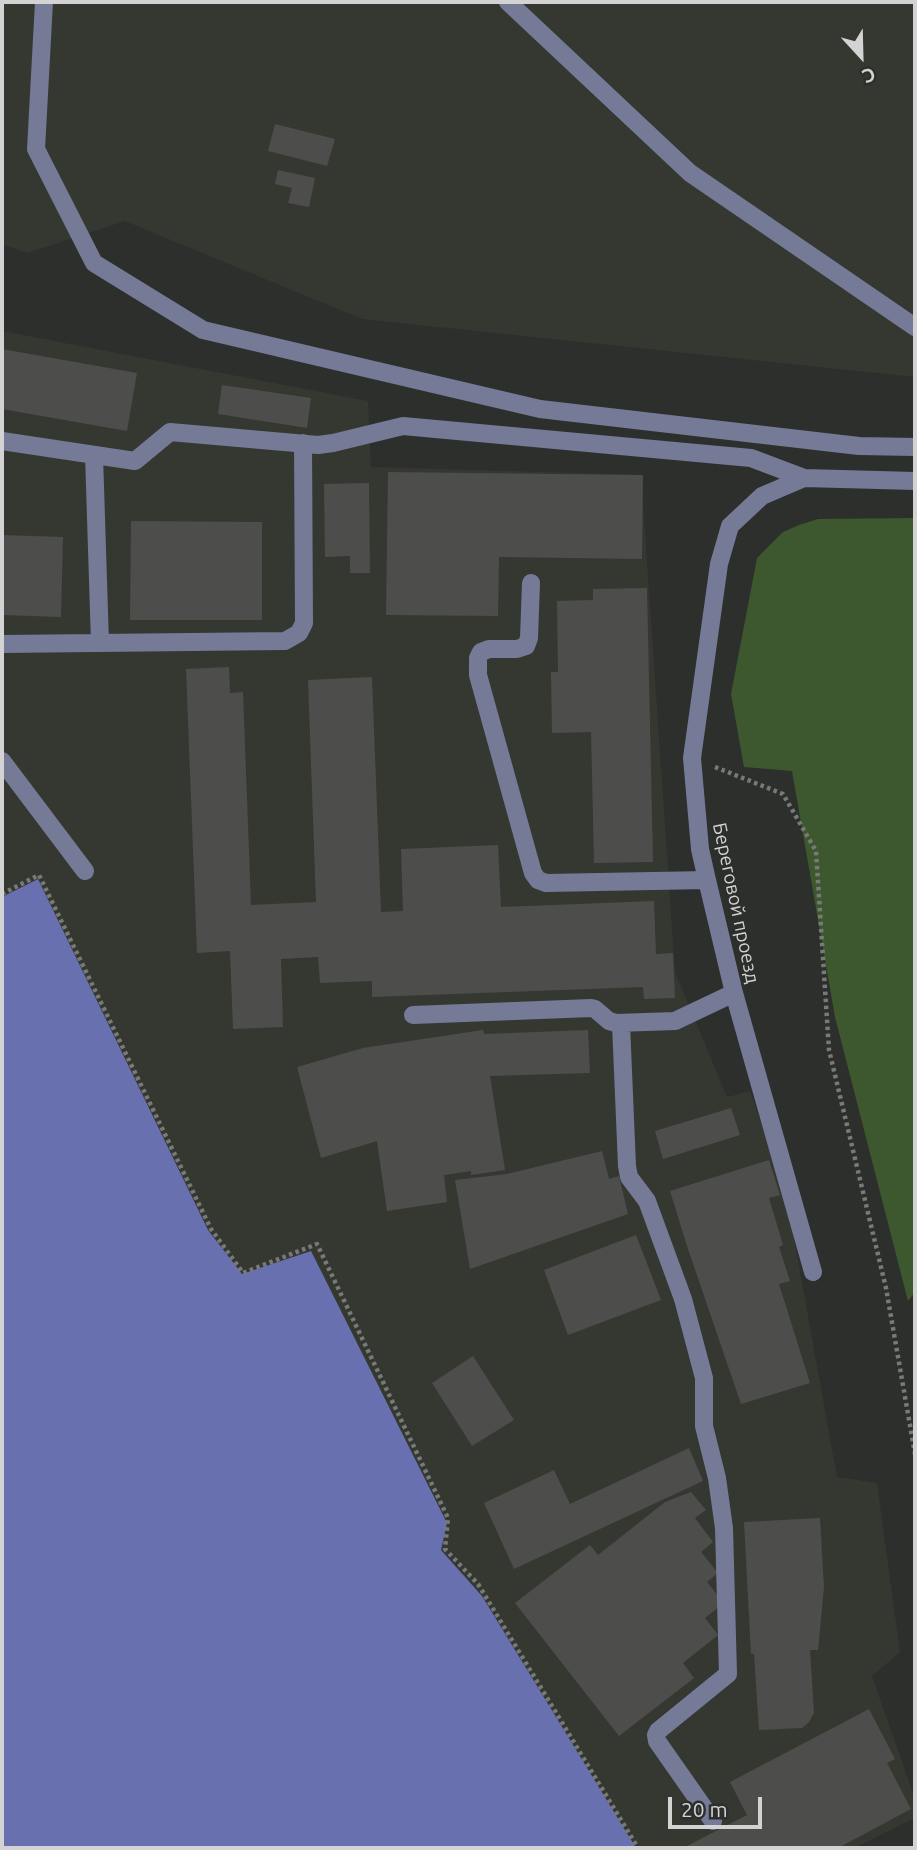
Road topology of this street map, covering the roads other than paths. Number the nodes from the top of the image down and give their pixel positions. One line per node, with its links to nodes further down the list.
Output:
1 (44, 2): 6 (street)
2 (508, 2): 3 (street)
3 (915, 327)
4 (2, 441): 7 (street)
5 (303, 443): 7 (street); 8 (street); 11 (street)
6 (915, 447)
7 (94, 455): 11 (street)
8 (804, 478): 9 (street, Береговой проезд); 15 (street, Береговой проезд)
9 (915, 481)
10 (531, 583): 15 (street)
11 (100, 643): 12 (street)
12 (2, 644)
13 (2, 761): 14 (street)
14 (85, 871)
15 (707, 880): 16 (street, Береговой проезд)
16 (734, 993): 18 (street); 19 (street, Береговой проезд)
17 (413, 1015): 18 (street)
18 (621, 1024): 20 (street)
19 (813, 1272)
20 (713, 1821)

